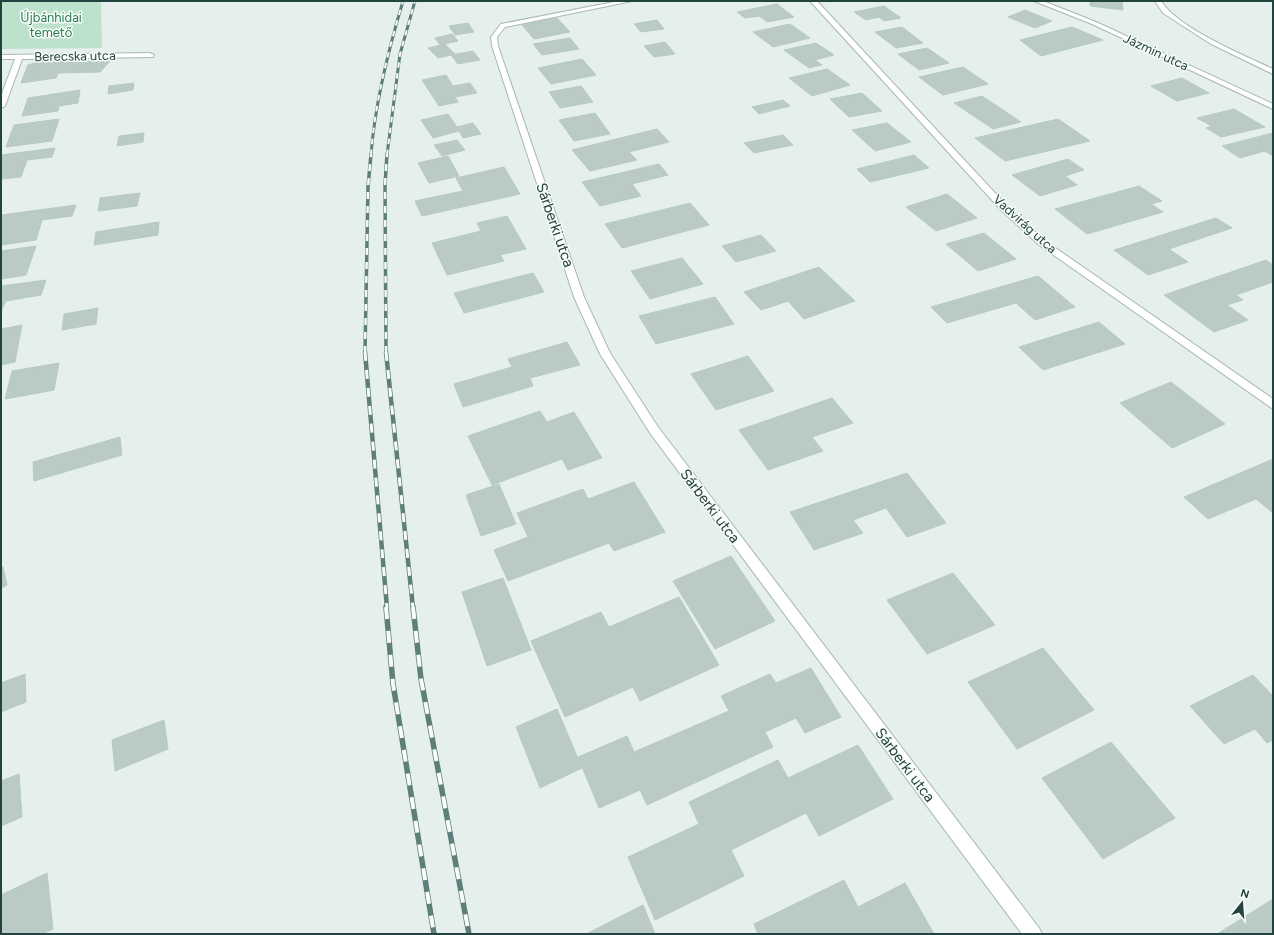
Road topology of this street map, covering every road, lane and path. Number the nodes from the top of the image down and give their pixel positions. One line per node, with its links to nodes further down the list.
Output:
1 (629, 1): 12 (street, Sárberki utca)
2 (813, 1): 11 (street, Vadvirág utca)
3 (1037, 1): 10 (street, Jázmin utca)
4 (1158, 1): 8 (street)
5 (150, 55): 7 (street, Berecska utca)
6 (1, 57): 7 (street, Berecska utca)
7 (19, 57): 9 (street)
8 (1273, 72)
9 (1, 106)
10 (1273, 106)
11 (1273, 405)
12 (1033, 934)

